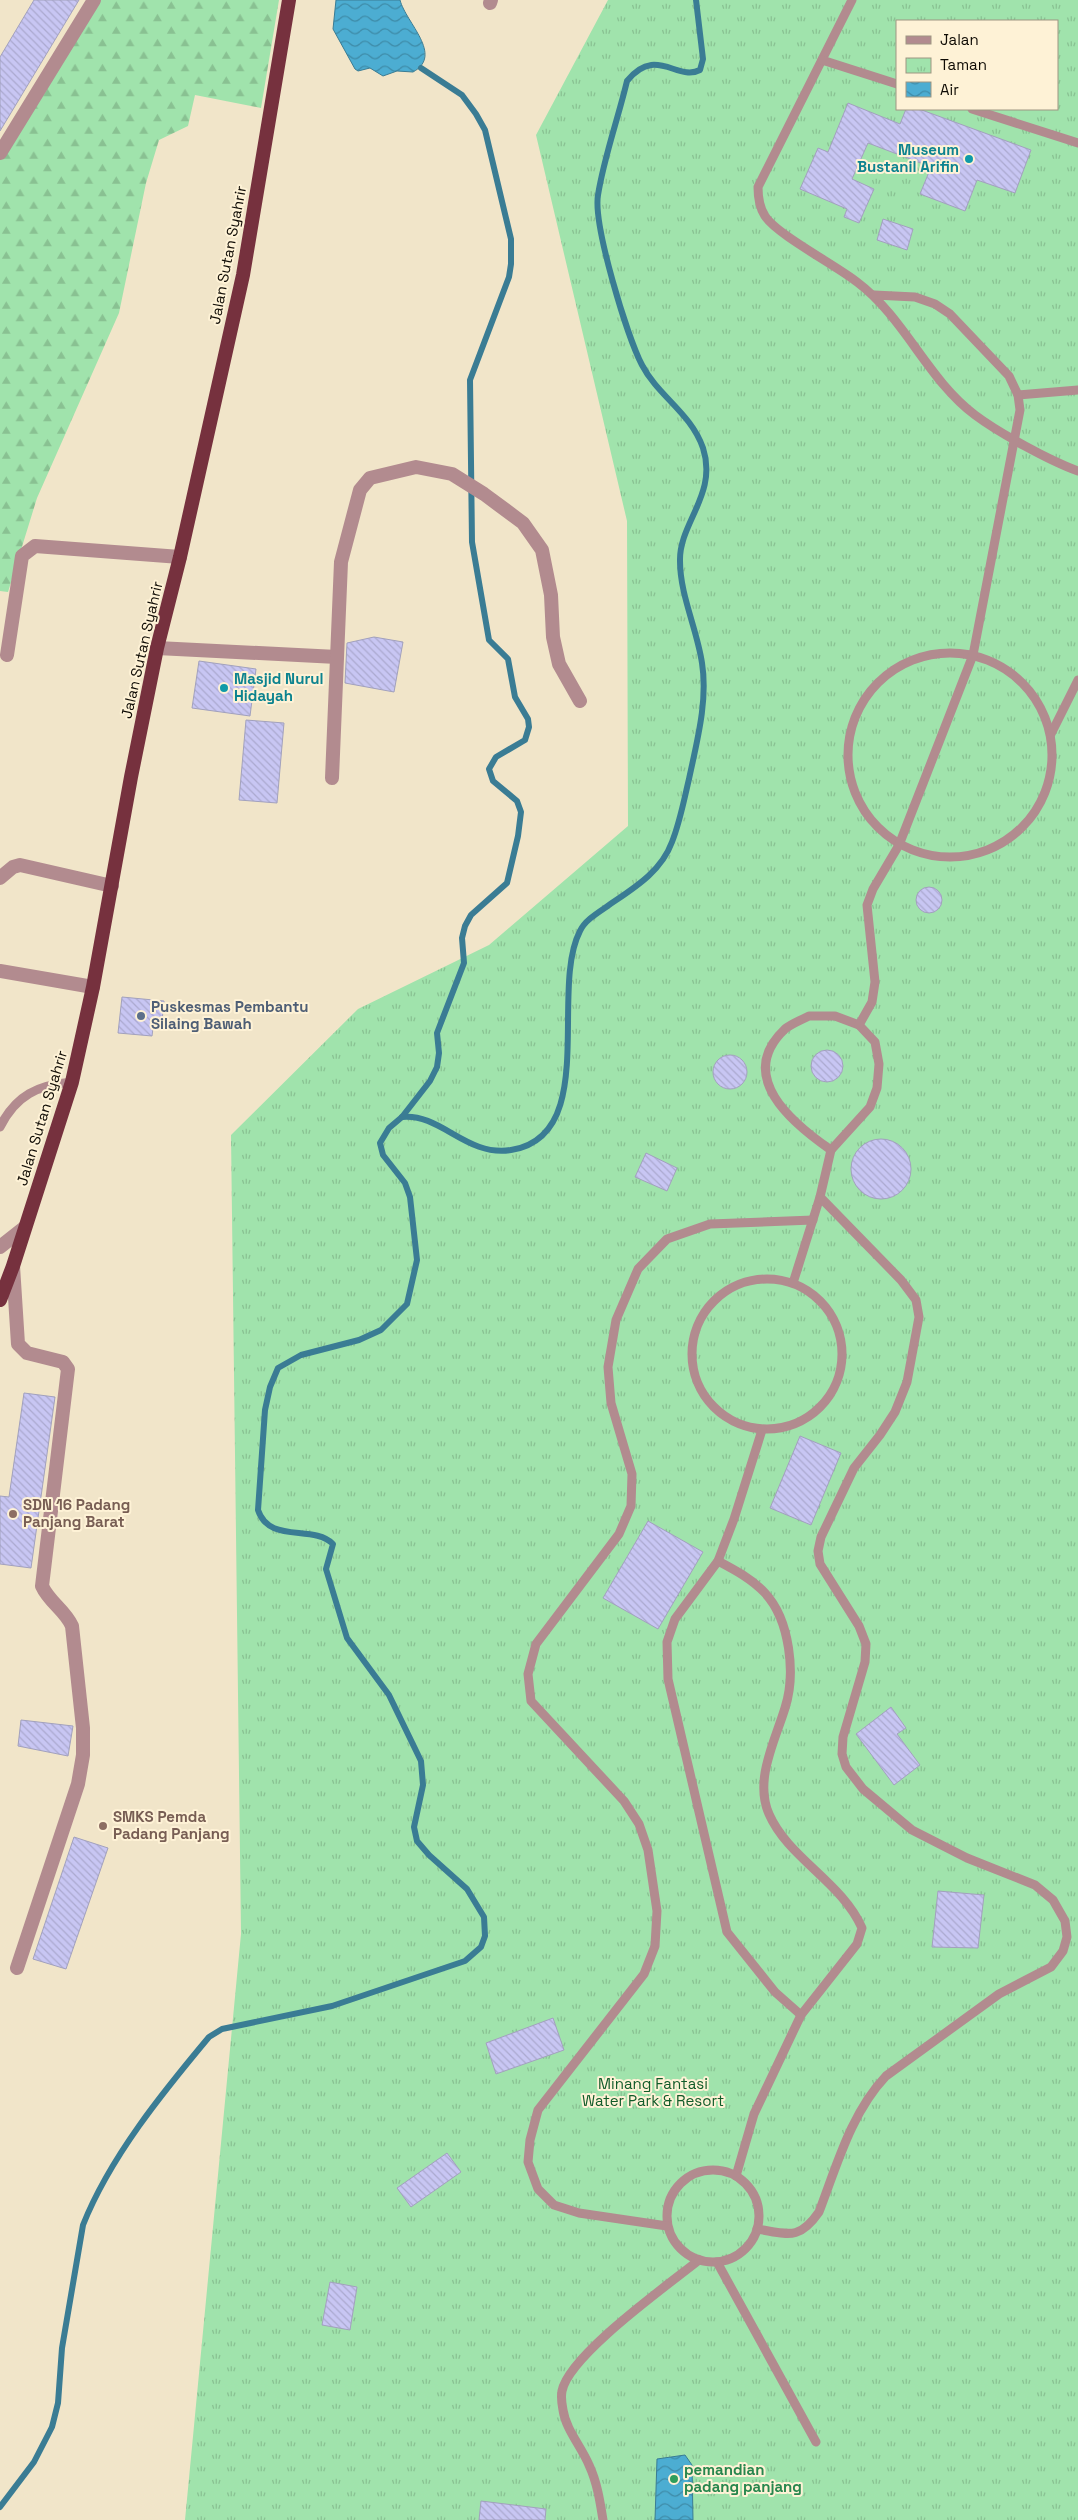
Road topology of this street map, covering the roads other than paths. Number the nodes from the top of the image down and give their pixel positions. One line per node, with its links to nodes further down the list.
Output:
1 (94, 0): 8 (street)
2 (288, 0): 14 (highway, Jalan Sutan Syahrir)
3 (852, 0): 4 (lane)
4 (822, 60): 5 (lane); 9 (lane)
5 (896, 84)
6 (975, 110): 7 (lane)
7 (1078, 143)
8 (0, 153)
9 (874, 295): 11 (lane); 12 (lane)
10 (1078, 390): 11 (lane)
11 (1018, 396): 12 (lane)
12 (1016, 440): 13 (lane); 16 (lane)
13 (1078, 471)
14 (180, 557): 15 (highway, Jalan Sutan Syahrir); 17 (street)
15 (157, 648): 18 (street); 25 (highway, Jalan Sutan Syahrir)
16 (973, 654): 21 (lane); 23 (lane); 23 (lane)
17 (7, 655)
18 (337, 657): 20 (street); 22 (street)
19 (1078, 680): 21 (lane)
20 (580, 701)
21 (1051, 734): 23 (lane)
22 (332, 778)
23 (899, 845): 28 (lane)
24 (0, 878): 25 (street)
25 (112, 886): 27 (highway, Jalan Sutan Syahrir)
26 (0, 971): 27 (street)
27 (94, 987): 29 (highway, Jalan Sutan Syahrir)
28 (859, 1025): 31 (lane); 31 (lane)
29 (72, 1082): 30 (lane); 34 (highway, Jalan Sutan Syahrir)
30 (0, 1127)
31 (831, 1150): 32 (lane)
32 (820, 1197): 33 (lane); 45 (lane)
33 (813, 1220): 37 (lane); 44 (lane)
34 (24, 1228): 35 (street); 36 (highway, Jalan Sutan Syahrir)
35 (0, 1247)
36 (13, 1266): 38 (highway, Jalan Sutan Syahrir); 41 (street)
37 (793, 1283): 39 (lane); 39 (lane)
38 (0, 1300)
39 (762, 1430): 40 (lane)
40 (718, 1561): 42 (lane); 42 (lane)
41 (17, 1968)
42 (801, 2015): 43 (lane)
43 (736, 2176): 44 (lane); 45 (lane)
44 (668, 2226): 46 (lane)
45 (757, 2229): 47 (lane)
46 (699, 2260): 47 (lane); 49 (lane)
47 (717, 2262): 48 (lane)
48 (816, 2442)
49 (603, 2520)

